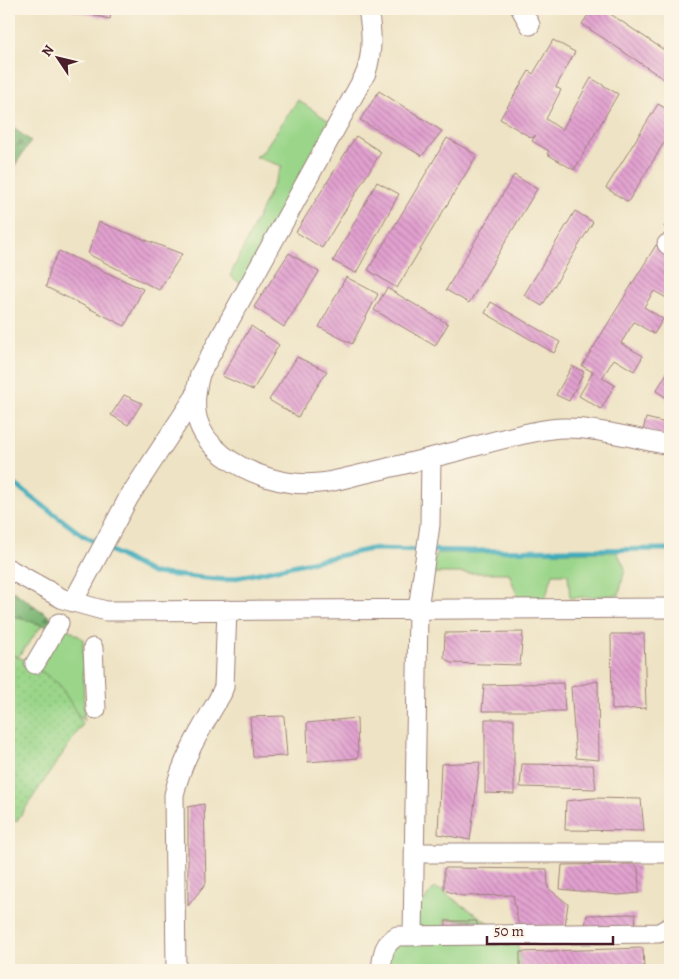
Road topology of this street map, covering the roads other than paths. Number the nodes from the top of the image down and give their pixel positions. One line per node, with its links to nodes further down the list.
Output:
1 (368, 9): 2 (street)
2 (194, 398): 4 (street); 6 (street)
3 (670, 445): 4 (street)
4 (431, 458): 8 (street)
5 (9, 569): 6 (street)
6 (73, 602): 9 (street)
7 (670, 608): 8 (street)
8 (418, 609): 9 (street); 14 (street)
9 (227, 610): 18 (street)
10 (59, 623): 12 (street)
11 (93, 648): 13 (street)
12 (35, 664)
13 (96, 709)
14 (414, 853): 15 (street); 17 (street)
15 (670, 853)
16 (670, 926): 17 (street)
17 (413, 936): 19 (street)
18 (176, 970)
19 (381, 970)

